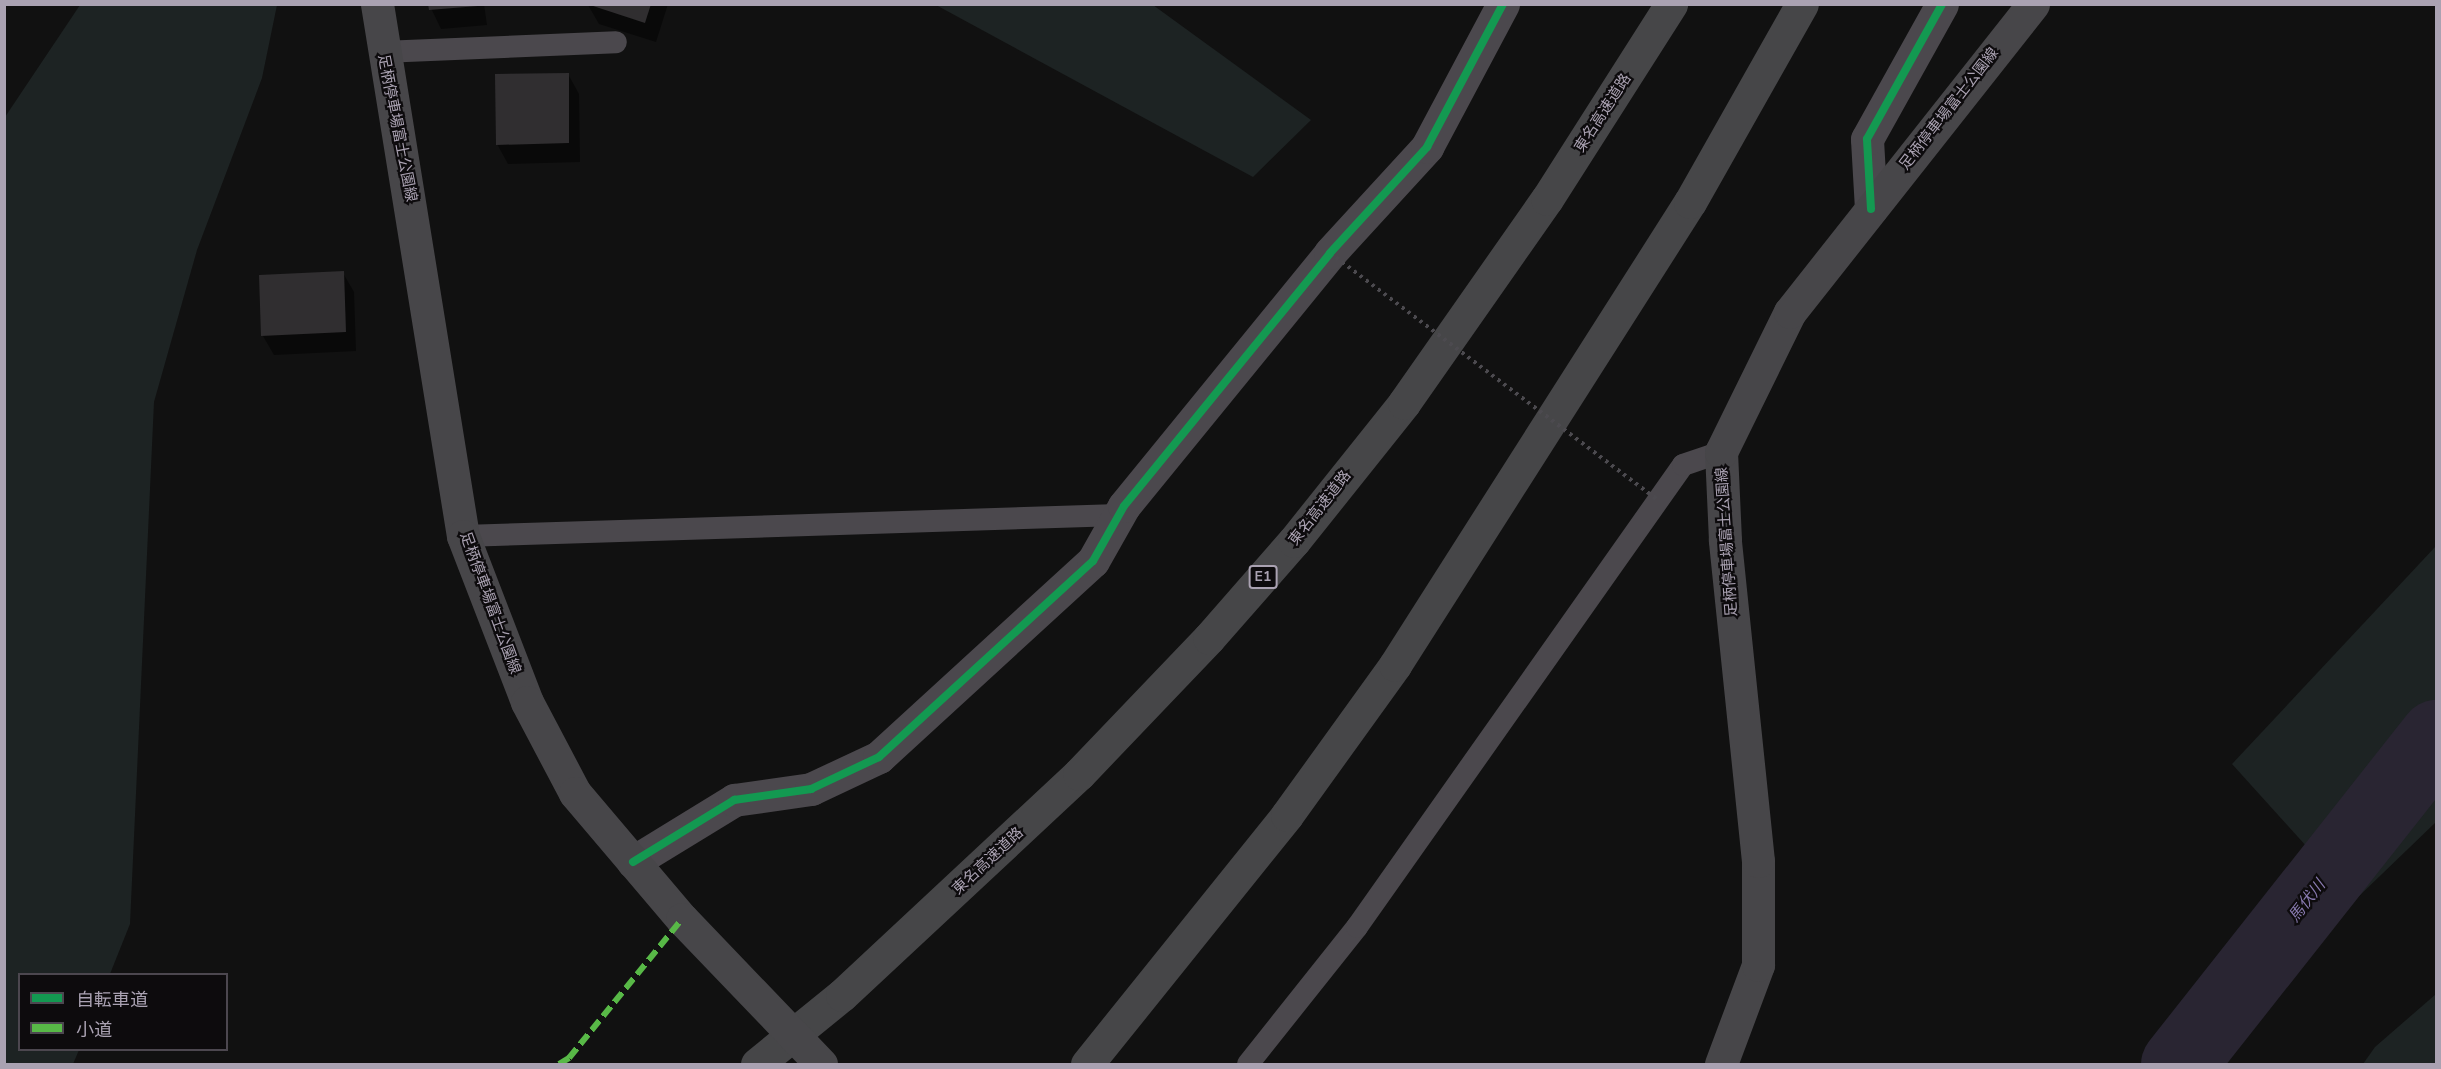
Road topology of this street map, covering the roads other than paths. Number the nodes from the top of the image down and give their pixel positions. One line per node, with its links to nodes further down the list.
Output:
1 (377, 4): 8 (main road, 足柄停車場富士公園線)
2 (1503, 4): 11 (street)
3 (1671, 4): 14 (highway, 東名高速道路 / E1)
4 (1802, 4): 16 (highway)
5 (1942, 4): 9 (street)
6 (2033, 4): 9 (main road, 足柄停車場富士公園線)
7 (616, 42): 8 (lane)
8 (381, 52): 12 (main road, 足柄停車場富士公園線)
9 (1871, 208): 10 (main road, 足柄停車場富士公園線)
10 (1721, 452): 17 (lane); 18 (main road, 足柄停車場富士公園線)
11 (1119, 515): 12 (lane); 13 (street)
12 (463, 536): 13 (main road, 足柄停車場富士公園線)
13 (633, 862): 15 (main road, 足柄停車場富士公園線, bridge)
14 (756, 1065)
15 (821, 1065)
16 (1088, 1065)
17 (1248, 1065)
18 (1721, 1065)

